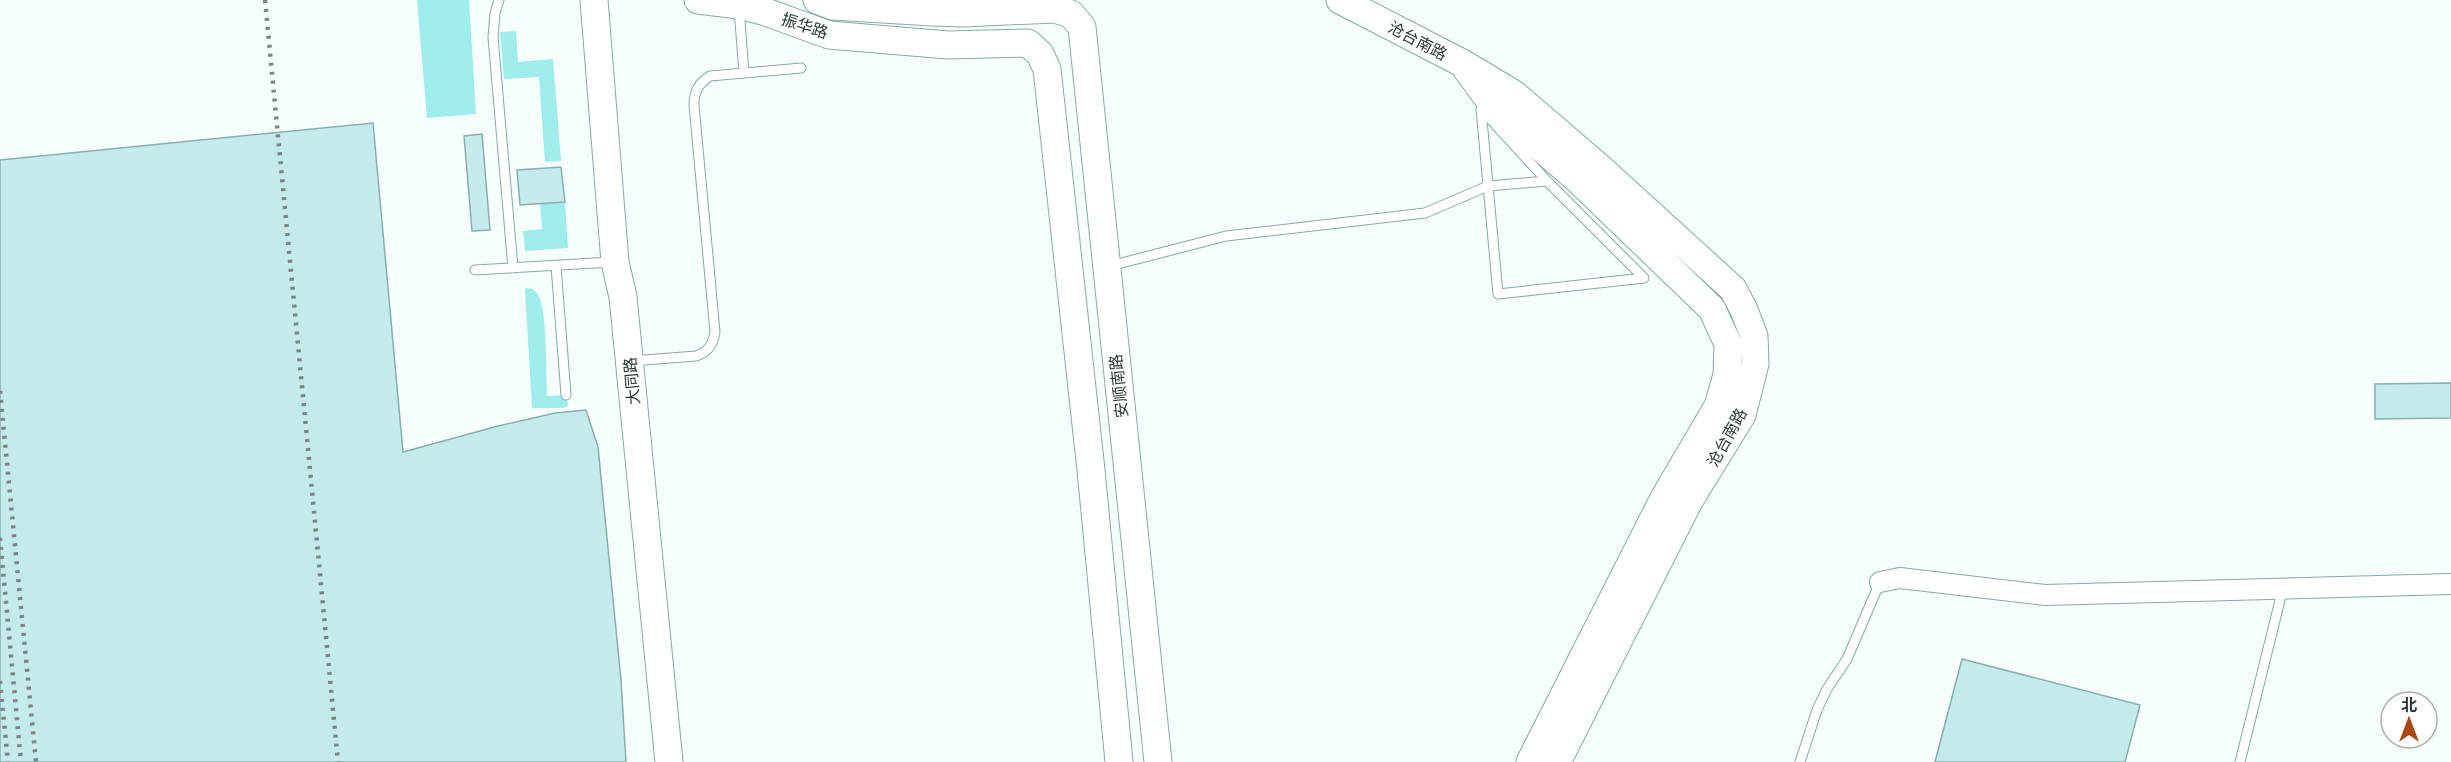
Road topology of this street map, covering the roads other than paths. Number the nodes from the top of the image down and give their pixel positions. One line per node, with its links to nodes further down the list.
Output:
1 (499, 0): 22 (lane)
2 (594, 0): 19 (street, 大同路)
3 (698, 0): 6 (street, 振华路)
4 (817, 0): 7 (street, 振华路)
5 (1340, 0): 14 (street, 沧台南路)
6 (739, 5): 11 (street, 振华路); 16 (lane)
7 (897, 5): 8 (street, 振华路); 11 (street)
8 (930, 6): 9 (street, 振华路); 12 (street)
9 (959, 7): 10 (street, 振华路); 13 (street)
10 (1071, 14): 21 (street, 安顺南路)
11 (913, 43): 12 (street, 振华路)
12 (948, 45): 13 (street, 振华路)
13 (978, 45): 30 (street, 振华路)
14 (1464, 64): 32 (street, 沧台南路); 33 (street, 沧台南路)
15 (801, 68): 16 (lane)
16 (744, 73): 24 (lane)
17 (1547, 181): 18 (lane); 18 (lane); 18 (lane)
18 (1488, 186): 21 (lane)
19 (615, 262): 20 (lane); 24 (street, 大同路)
20 (556, 266): 22 (lane); 25 (lane)
21 (1105, 267): 31 (street, 安顺南路)
22 (513, 268): 23 (lane)
23 (475, 270)
24 (630, 361): 29 (street, 大同路)
25 (566, 394)
26 (1880, 582): 28 (street); 34 (lane)
27 (2451, 584): 28 (street)
28 (2283, 588): 35 (lane)
29 (669, 762)
30 (1119, 762)
31 (1158, 762)
32 (1530, 762)
33 (1557, 762)
34 (1800, 762)
35 (2240, 762)

